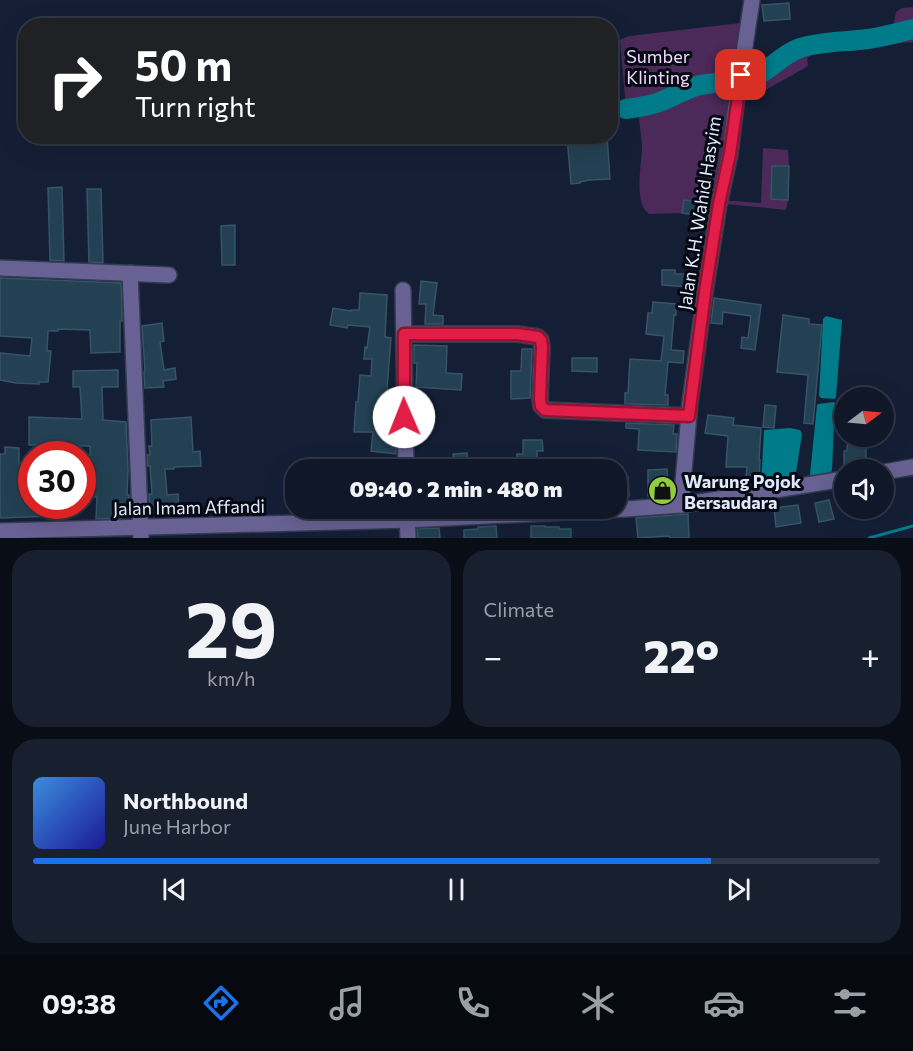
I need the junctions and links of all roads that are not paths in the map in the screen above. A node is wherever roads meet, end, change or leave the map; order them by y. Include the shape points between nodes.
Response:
1 (752, 0) edge
2 (0, 268) edge
3 (130, 273) junction
4 (169, 275) dead end
5 (403, 290) dead end
6 (404, 334) junction
7 (689, 416) junction
8 (406, 459) edge
9 (913, 467) edge
10 (894, 470) edge
11 (834, 481) edge
12 (681, 505) junction
13 (627, 509) edge
14 (337, 519) edge
15 (407, 519) edge
16 (0, 531) edge
17 (141, 533) edge
18 (408, 538) edge

1 - 7 street, Jalan K.H. Wahid Hasyim
2 - 3 street
3 - 4 street
3 - 17 street
5 - 6 street
6 - 7 street via 538,337 542,347 540,399 545,410
6 - 8 street
7 - 12 street, Jalan K.H. Wahid Hasyim
9 - 10 street
11 - 12 street, Jalan Imam Affandi
12 - 13 street, Jalan Imam Affandi
14 - 17 street, Jalan Imam Affandi
15 - 18 street
16 - 17 street, Jalan Imam Affandi

